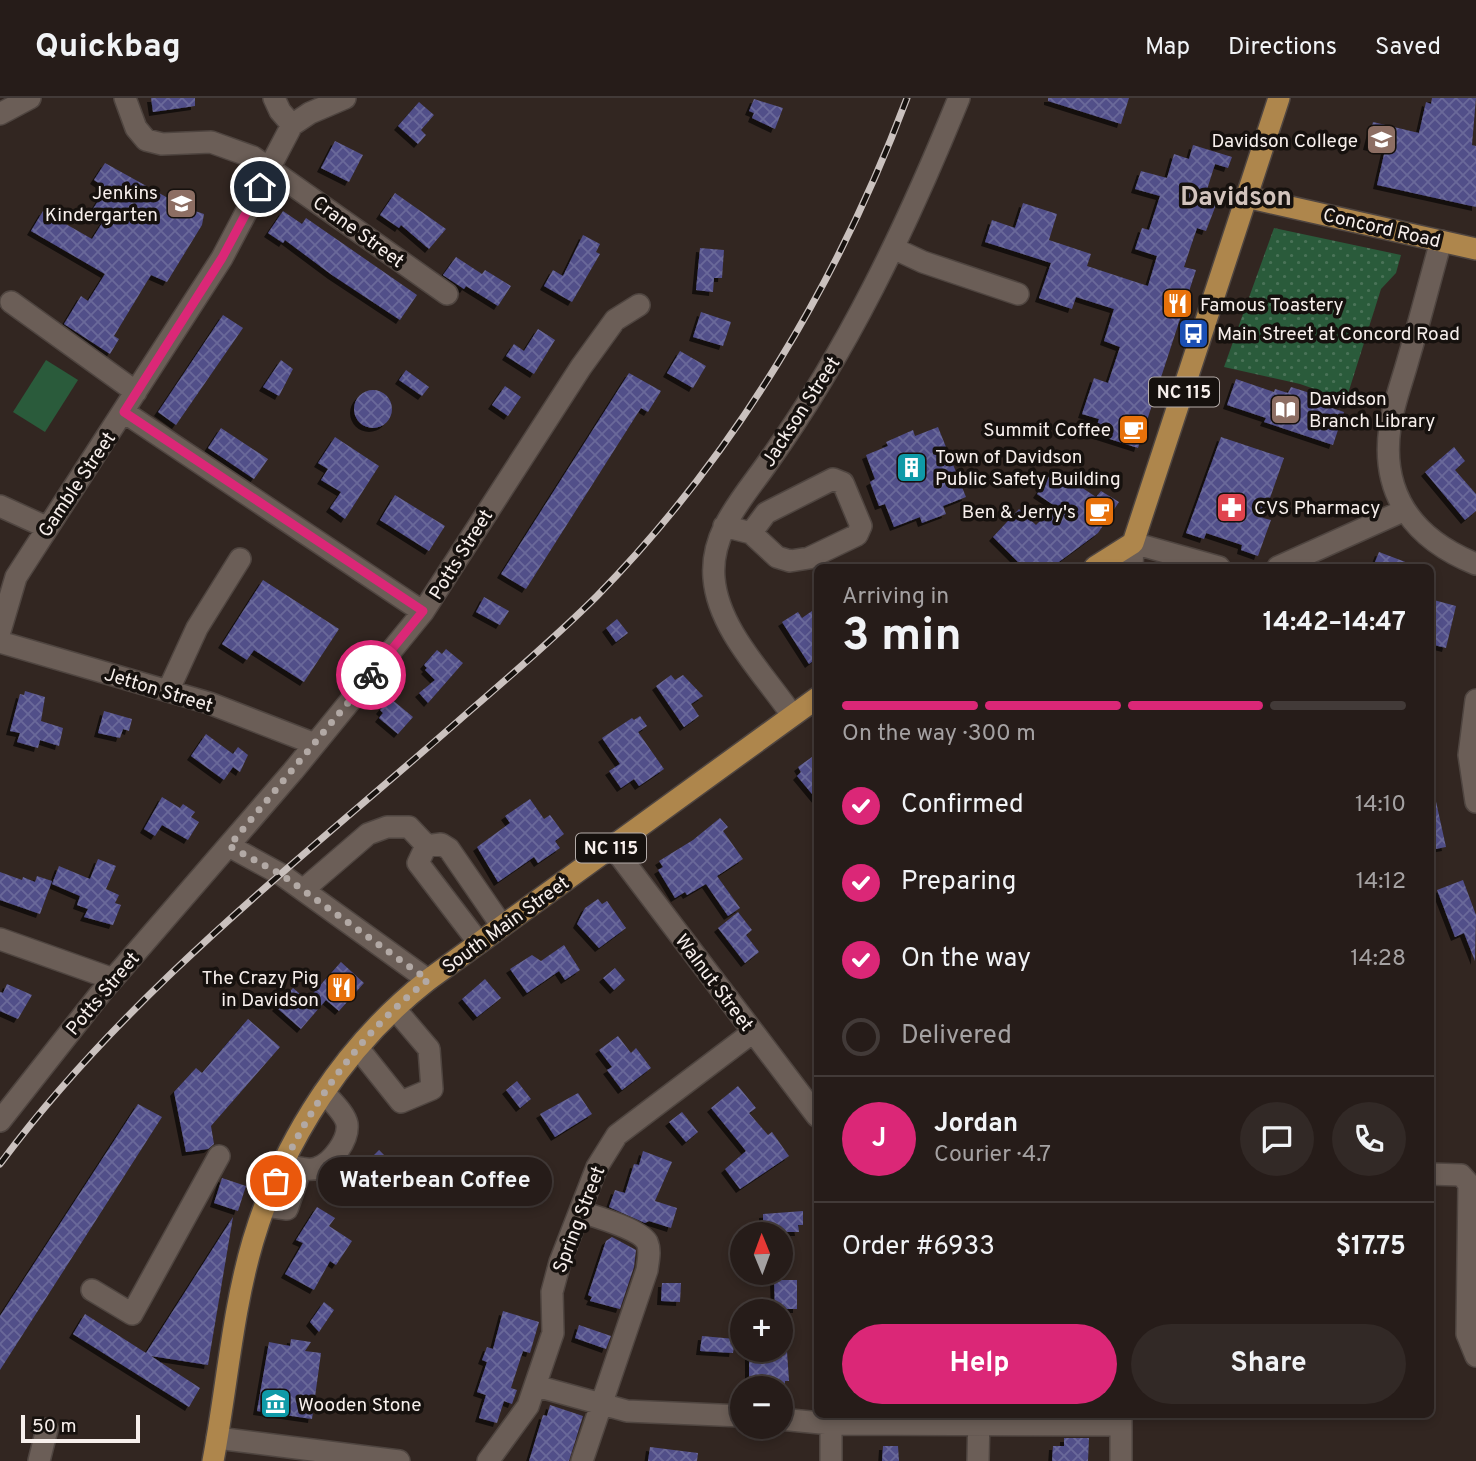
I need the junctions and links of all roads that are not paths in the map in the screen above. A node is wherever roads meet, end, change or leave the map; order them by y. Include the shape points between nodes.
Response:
1 (30, 98) edge
2 (125, 98) edge
3 (274, 98) edge
4 (345, 98) edge
5 (959, 98) edge
6 (1279, 98) edge
7 (0, 114) edge
8 (292, 125) junction
9 (270, 168) junction
10 (1246, 197) junction
11 (1441, 241) junction
12 (893, 248) junction
13 (1476, 249) edge
14 (447, 294) dead end
15 (1018, 294) dead end
16 (11, 302) dead end
17 (639, 305) dead end
18 (136, 392) junction
19 (124, 412) junction
20 (0, 506) edge
21 (1405, 510) junction
22 (724, 526) junction
23 (46, 527) junction
24 (751, 533) junction
25 (1133, 543) junction
26 (240, 559) dead end
27 (1100, 564) edge
28 (1132, 564) edge
29 (1209, 564) edge
30 (1285, 564) edge
31 (1476, 564) edge
32 (423, 611) junction
33 (0, 631) edge
34 (0, 642) edge
35 (168, 691) junction
36 (814, 700) edge
37 (1476, 700) edge
38 (792, 715) junction
39 (315, 744) junction
40 (1476, 802) edge
41 (229, 846) junction
42 (427, 846) junction
43 (613, 847) junction
44 (303, 890) junction
45 (502, 926) junction
46 (0, 939) edge
47 (479, 943) junction
48 (113, 979) junction
49 (428, 980) junction
50 (395, 1009) junction
51 (753, 1032) junction
52 (358, 1048) junction
53 (324, 1092) junction
54 (814, 1111) edge
55 (0, 1121) edge
56 (219, 1156) dead end
57 (292, 1166) junction
58 (1434, 1174) edge
59 (581, 1212) junction
60 (92, 1290) dead end
61 (1476, 1356) edge
62 (536, 1387) junction
63 (600, 1405) junction
64 (730, 1415) edge
65 (793, 1419) edge
66 (831, 1419) edge
67 (1121, 1419) edge
68 (978, 1420) edge
69 (47, 1429) dead end
70 (217, 1438) junction
71 (373, 1459) edge
72 (39, 1461) edge
73 (213, 1461) edge
74 (399, 1461) edge
75 (488, 1461) edge
76 (582, 1461) edge
77 (831, 1461) edge
78 (978, 1461) edge
79 (1121, 1461) edge

1 - 7 street
2 - 9 street, Crane Street via 136,128 146,140 223,145
3 - 8 street
4 - 8 street
5 - 12 street, Jackson Street
6 - 10 main road, NC 115
8 - 9 street, Gamble Street
9 - 14 street, Crane Street
9 - 18 street, Gamble Street via 222,258
10 - 11 main road, Concord Road
10 - 25 main road, NC 115
11 - 13 main road, Concord Road
11 - 21 street via 1390,428 1389,459
12 - 15 street
12 - 22 street, Jackson Street via 824,380
16 - 18 street
17 - 32 street, Potts Street via 615,320 594,348
18 - 19 street, Gamble Street
19 - 23 street, Gamble Street
19 - 32 street
20 - 23 street
21 - 30 street
21 - 31 street via 1436,544
22 - 24 street
22 - 38 street, Jackson Street via 714,563 722,612
23 - 33 street, Gamble Street via 16,577
24 - 24 street via 777,557 799,561 857,536 862,526 843,483 833,479 776,506
25 - 27 main road
25 - 28 street
25 - 29 street
26 - 35 street via 197,628
32 - 39 street, Potts Street
34 - 35 street, Jetton Street
35 - 39 street, Jetton Street via 256,719
36 - 38 main road, South Main Street / NC 115
37 - 40 street via 1469,755
38 - 43 main road, South Main Street / NC 115
39 - 41 street, Potts Street
41 - 44 street
41 - 48 street, Potts Street
42 - 44 street via 409,827 379,829
42 - 45 street via 441,844 449,849
42 - 47 street via 418,863
43 - 45 main road, South Main Street / NC 115
43 - 51 street, Walnut Street
44 - 49 street
45 - 47 main road, South Main Street / NC 115
46 - 48 street
47 - 49 main road, South Main Street / NC 115
48 - 55 street, Potts Street
49 - 50 main road, South Main Street / NC 115
50 - 52 main road, South Main Street / NC 115
50 - 52 street via 429,1049 432,1089 401,1102
51 - 54 street, Walnut Street
51 - 59 street, Spring Street via 617,1135 597,1167
52 - 53 main road, South Main Street / NC 115
53 - 57 main road, South Main Street / NC 115 via 300,1130
53 - 57 street via 345,1118 347,1132 335,1154 319,1167
56 - 60 street via 132,1314
57 - 70 main road, South Main Street / NC 115 via 266,1206 242,1290
58 - 61 street via 1461,1175 1469,1184 1467,1334
59 - 62 street, Spring Street via 555,1280 553,1333
59 - 63 street via 638,1234 649,1250 647,1270
62 - 63 street
62 - 75 street, Spring Street via 528,1406
63 - 64 street via 627,1411
63 - 76 street
65 - 66 street
66 - 68 street
66 - 77 street
67 - 68 street
67 - 79 street
68 - 78 street
69 - 72 street
70 - 71 street
70 - 73 main road, South Main Street / NC 115
71 - 74 street

